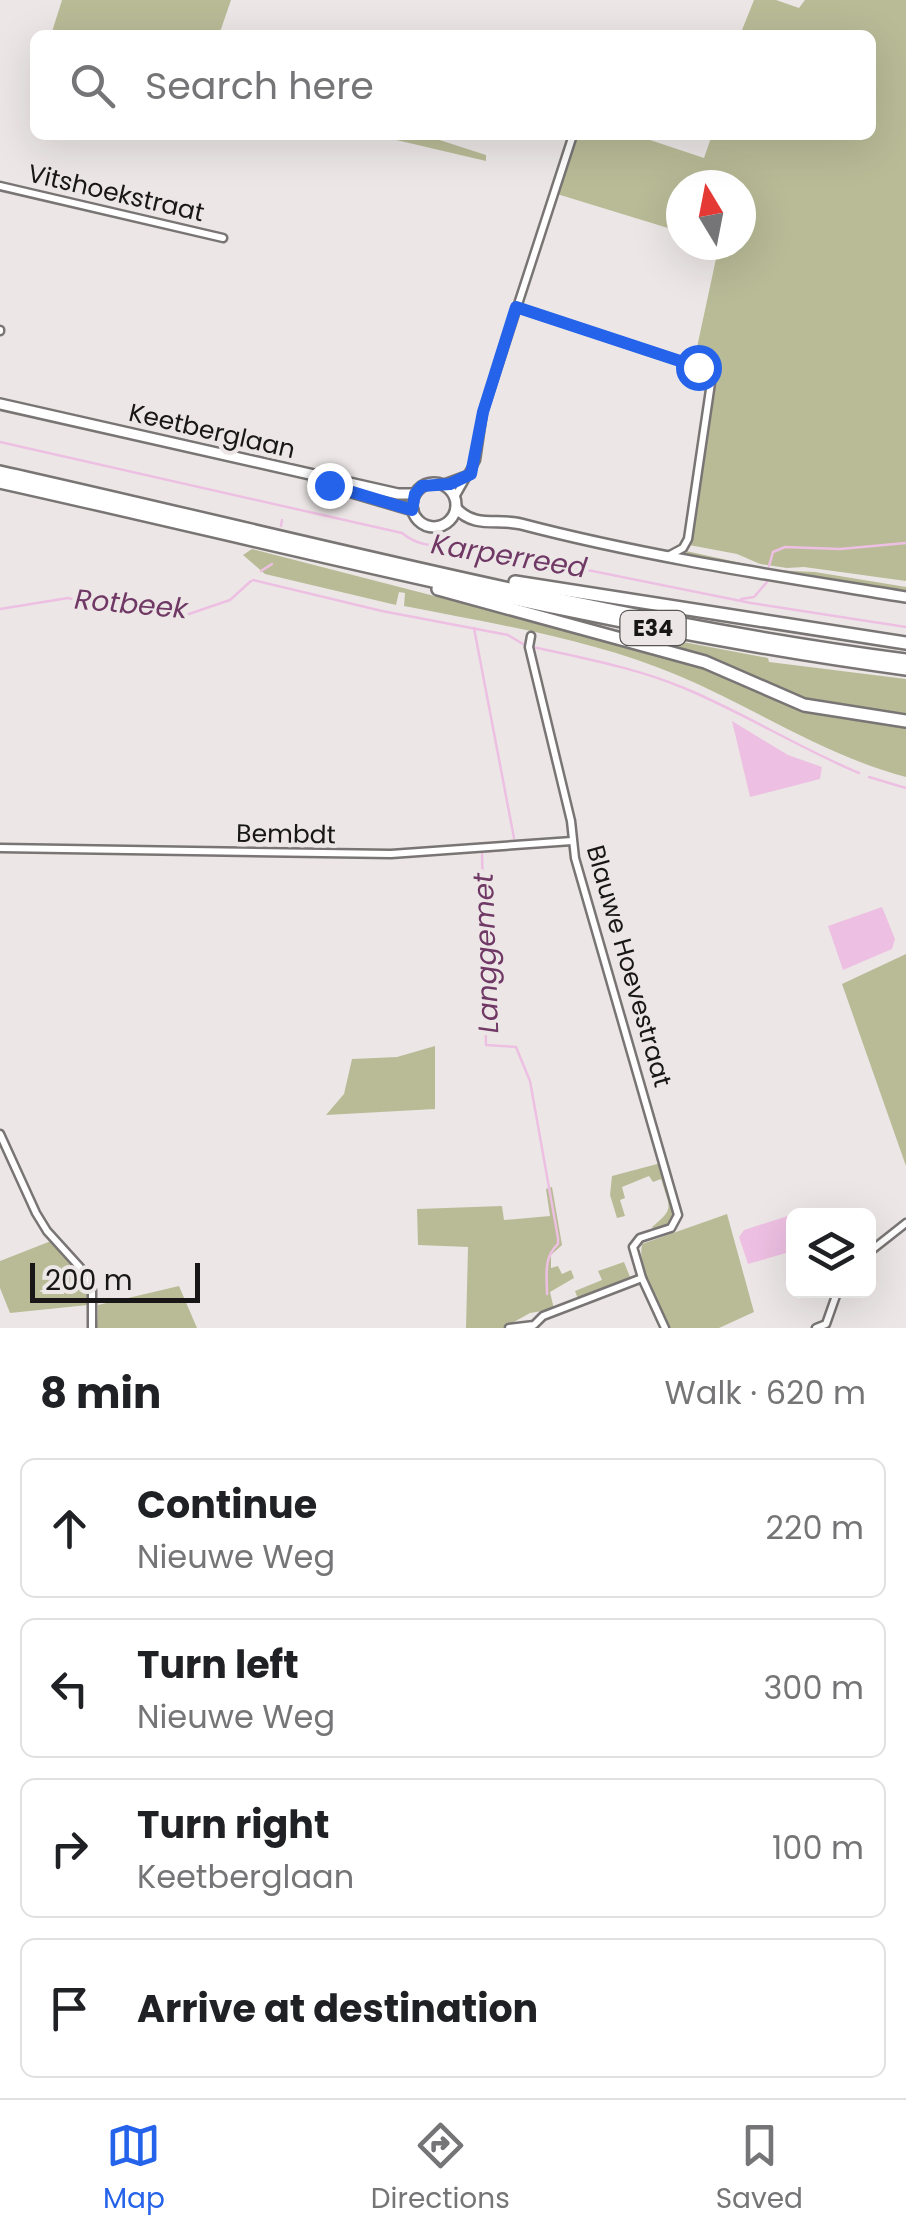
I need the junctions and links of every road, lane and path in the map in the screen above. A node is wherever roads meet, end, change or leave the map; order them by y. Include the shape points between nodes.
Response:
1 (571, 140) edge
2 (0, 186) edge
3 (223, 238) dead end
4 (516, 307) junction
5 (0, 406) edge
6 (0, 472) edge
7 (471, 474) junction
8 (0, 482) edge
9 (443, 484) junction
10 (415, 494) junction
11 (456, 503) junction
12 (412, 510) junction
13 (447, 523) junction
14 (532, 529) junction
15 (667, 556) junction
16 (402, 574) junction
17 (462, 577) junction
18 (906, 597) edge
19 (531, 636) dead end
20 (906, 643) edge
21 (906, 660) edge
22 (906, 669) edge
23 (906, 721) edge
24 (572, 841) junction
25 (0, 848) edge
26 (0, 1134) edge
27 (906, 1223) edge
28 (876, 1247) edge
29 (642, 1278) junction
30 (836, 1298) edge
31 (534, 1326) edge
32 (828, 1326) edge
33 (92, 1328) edge
34 (508, 1328) edge
35 (665, 1328) edge
36 (816, 1328) edge

1 - 4 street
2 - 3 street, Vitshoekstraat
4 - 7 street
4 - 15 street via 712,376 688,539
5 - 10 main road, Keetberglaan
5 - 12 main road, Keetberglaan
6 - 17 highway, E34
7 - 9 street
7 - 11 street
8 - 16 highway, E34
9 - 10 main road via 426,484
9 - 11 main road
10 - 12 main road
11 - 13 main road
11 - 14 main road via 470,519
12 - 13 main road via 426,526
13 - 14 main road
14 - 15 main road
15 - 18 main road
16 - 22 highway, E34 via 654,628
16 - 23 highway via 706,662 792,702
17 - 20 highway
17 - 21 highway, E34 via 656,619
19 - 24 street, Blauwe Hoevestraat
24 - 25 street, Bembdt via 391,854
24 - 29 street, Blauwe Hoevestraat via 678,1215 671,1228 634,1243
26 - 33 street via 42,1222 90,1282
27 - 28 street
29 - 31 street via 543,1316
29 - 35 street
30 - 32 street
31 - 34 street
32 - 36 street

